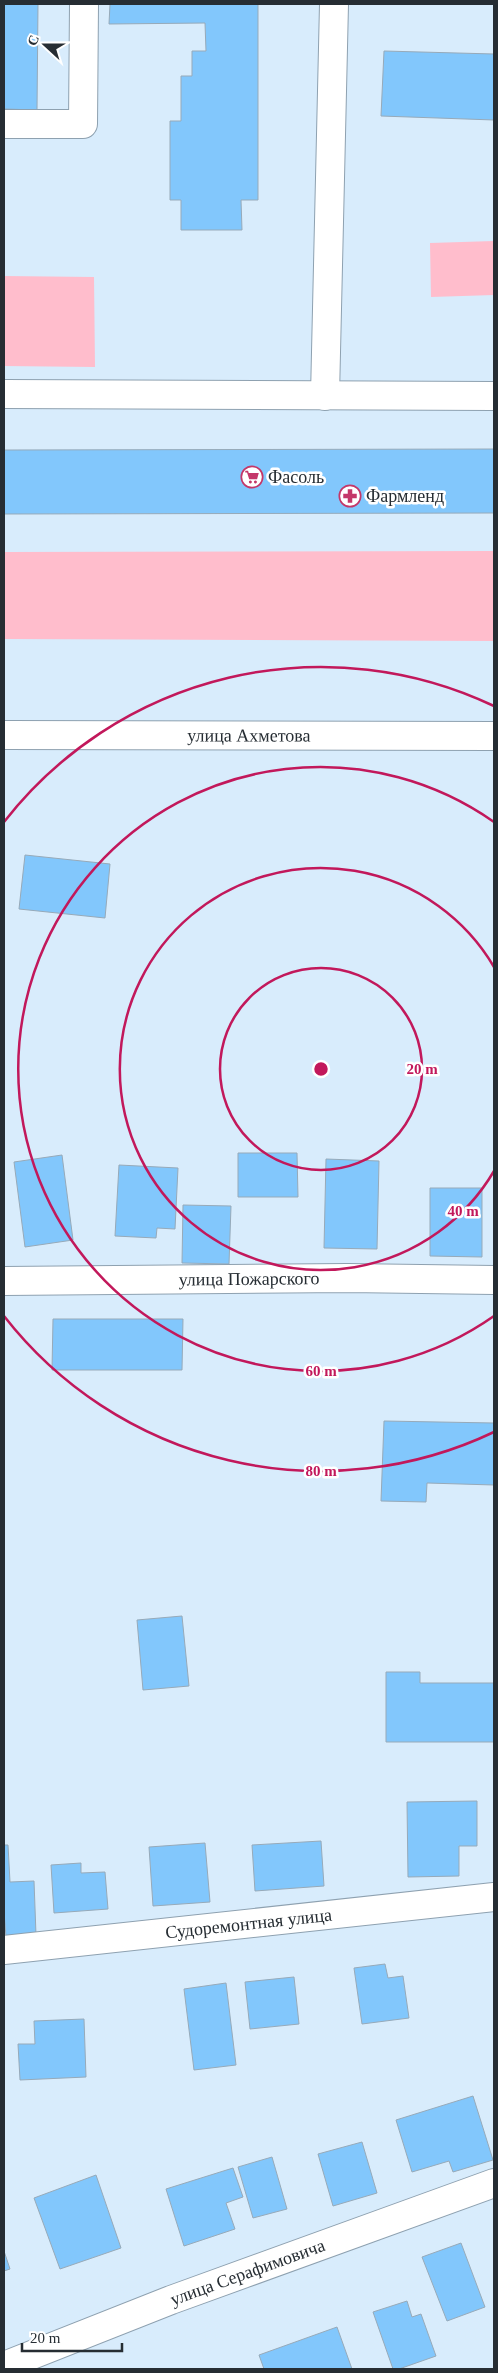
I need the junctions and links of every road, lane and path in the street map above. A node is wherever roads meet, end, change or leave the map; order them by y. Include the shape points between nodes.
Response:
1 (84, 4) edge
2 (334, 4) edge
3 (4, 124) edge
4 (4, 394) edge
5 (325, 396) junction
6 (494, 396) edge
7 (4, 735) edge
8 (494, 736) edge
9 (4, 1280) edge
10 (494, 1280) edge
11 (494, 1897) edge
12 (4, 1950) edge
13 (494, 2183) edge
14 (4, 2366) edge

1 - 3 street via 83,124
2 - 5 street
4 - 5 street
5 - 6 street
7 - 8 street, улица Ахметова
9 - 10 street, улица Пожарского
11 - 12 street, Судоремонтная улица
13 - 14 street, улица Серафимовича via 171,2300

